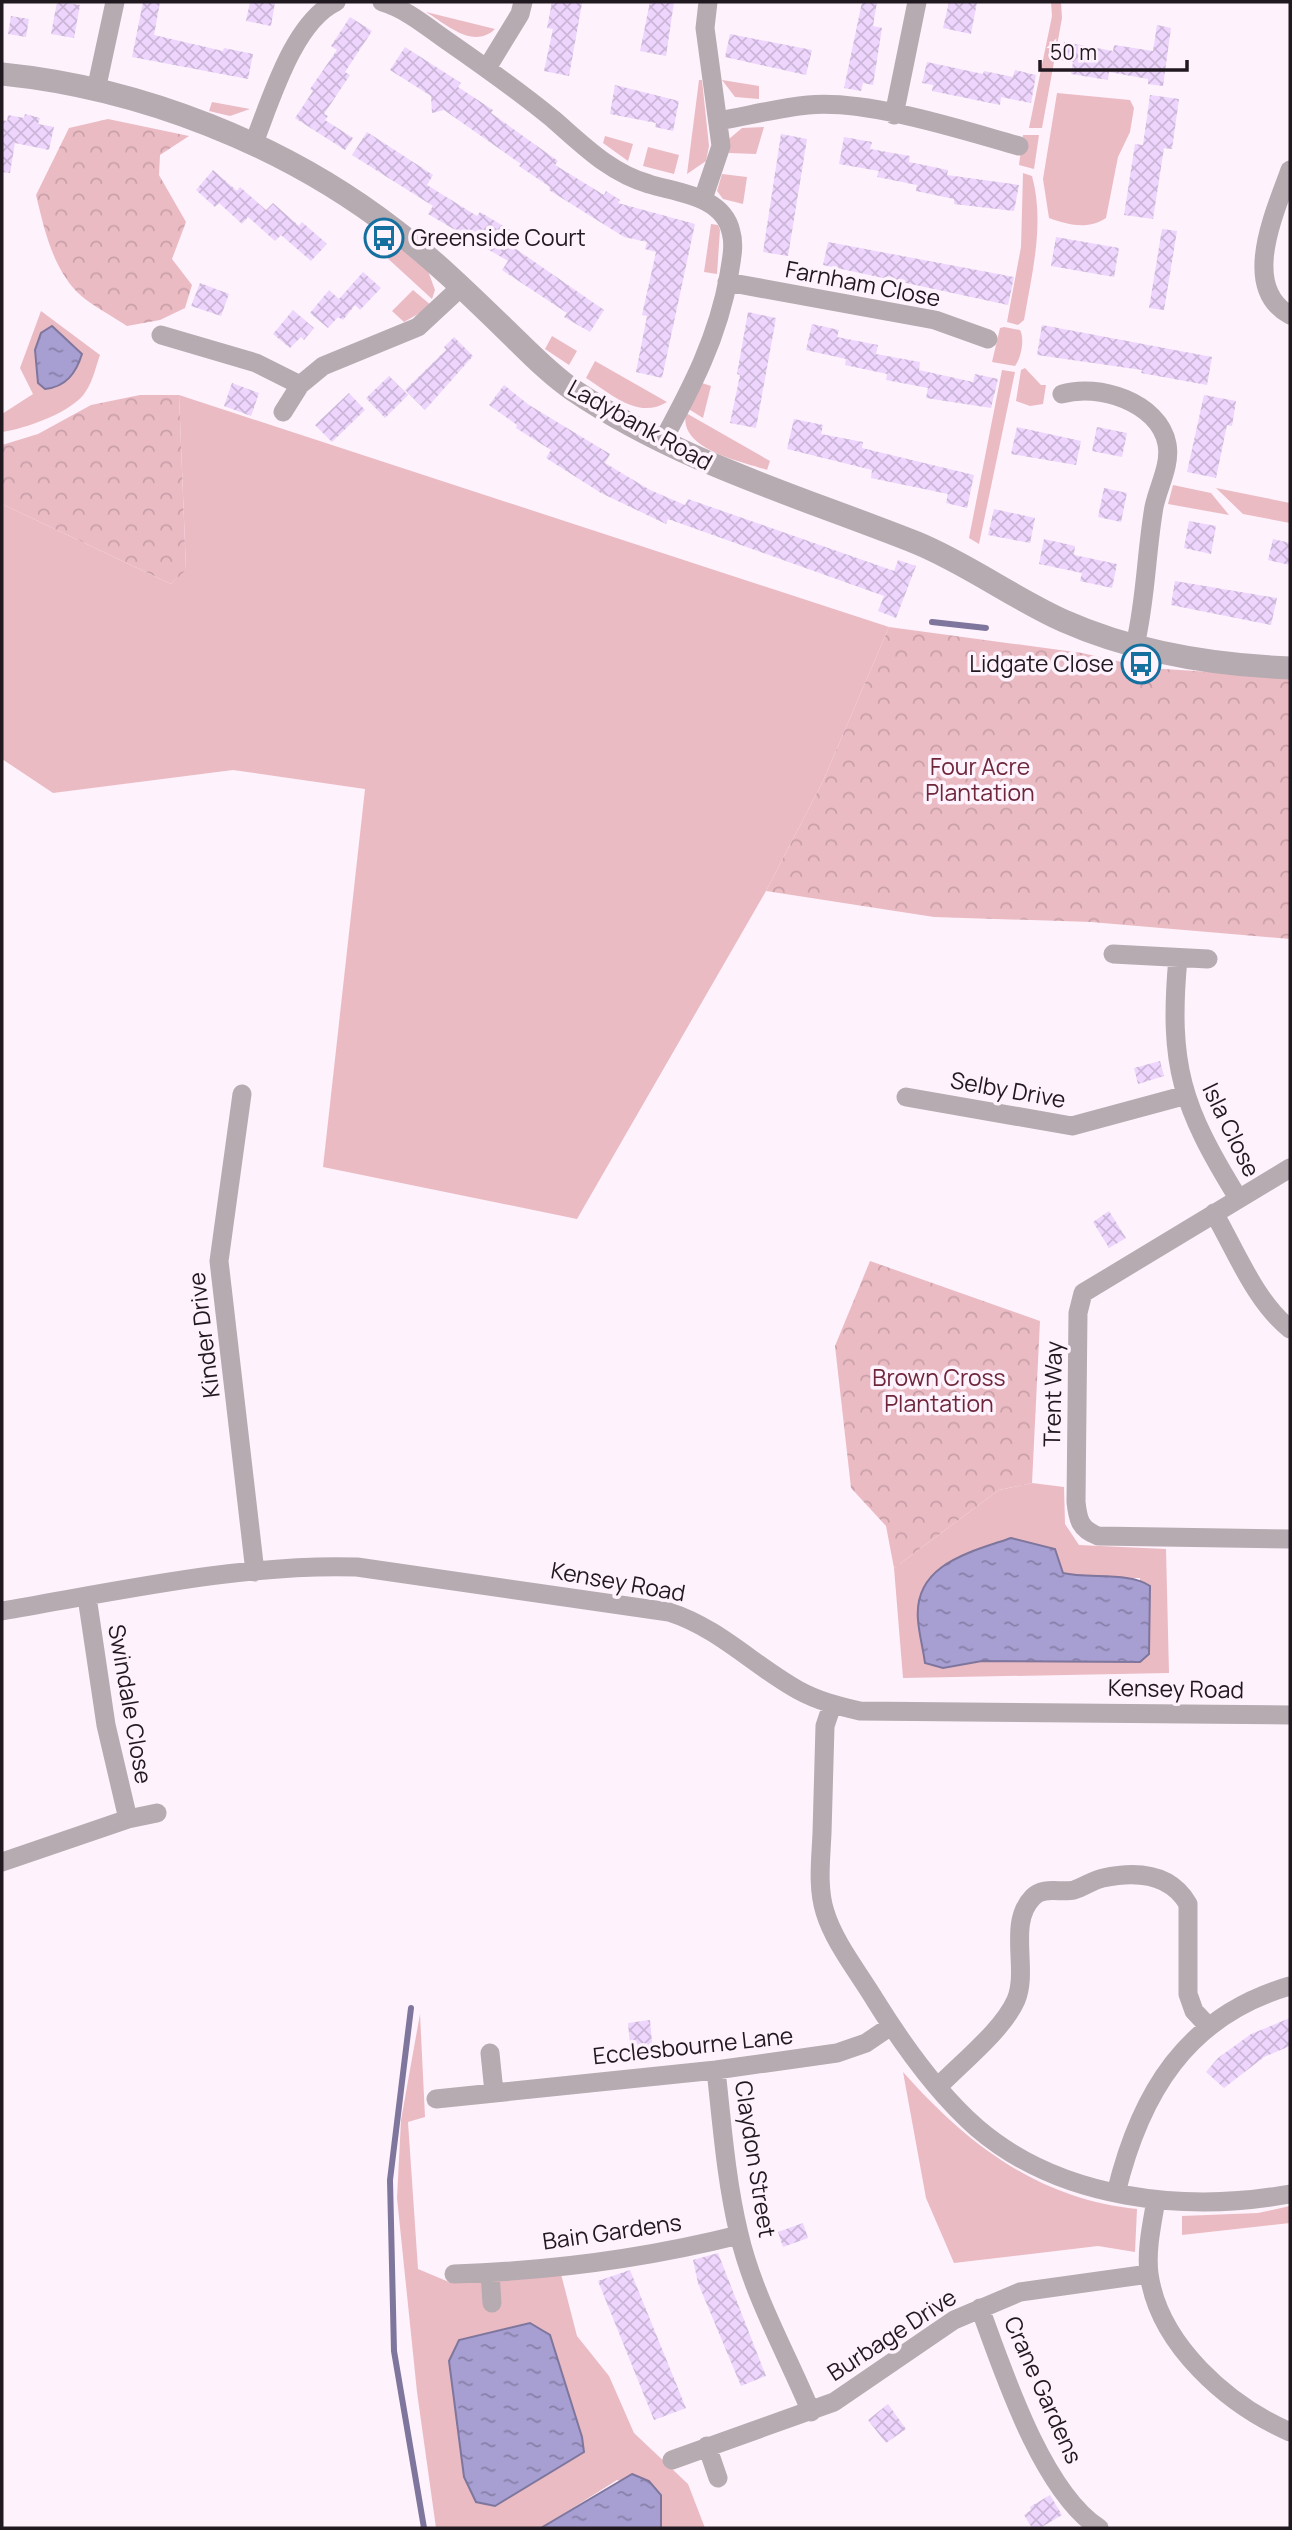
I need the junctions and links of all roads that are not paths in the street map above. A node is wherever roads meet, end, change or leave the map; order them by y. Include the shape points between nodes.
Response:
1 (115, 2) edge
2 (336, 2) edge
3 (382, 2) edge
4 (523, 2) edge
5 (708, 2) edge
6 (917, 2) edge
7 (487, 68) junction
8 (2, 74) edge
9 (96, 90) junction
10 (894, 115) junction
11 (718, 121) junction
12 (253, 145) junction
13 (1019, 146) dead end
14 (1290, 170) edge
15 (703, 200) junction
16 (727, 282) junction
17 (461, 287) junction
18 (1290, 315) edge
19 (161, 335) dead end
20 (988, 339) dead end
21 (300, 384) junction
22 (1062, 394) dead end
23 (283, 412) dead end
24 (662, 442) junction
25 (1135, 645) junction
26 (1290, 668) edge
27 (1113, 954) dead end
28 (1178, 958) junction
29 (1208, 959) dead end
30 (242, 1094) dead end
31 (1184, 1096) junction
32 (906, 1097) dead end
33 (1290, 1168) edge
34 (1238, 1198) junction
35 (1214, 1213) junction
36 (1290, 1329) edge
37 (1290, 1539) edge
38 (255, 1572) junction
39 (87, 1597) junction
40 (2, 1611) edge
41 (832, 1705) junction
42 (1290, 1715) edge
43 (158, 1812) dead end
44 (128, 1819) junction
45 (2, 1862) edge
46 (1290, 1986) edge
47 (891, 2026) junction
48 (1209, 2027) junction
49 (490, 2053) dead end
50 (716, 2070) junction
51 (938, 2087) junction
52 (494, 2092) junction
53 (436, 2099) dead end
54 (1116, 2193) junction
55 (1290, 2194) edge
56 (1156, 2200) junction
57 (739, 2235) junction
58 (490, 2273) junction
59 (1149, 2273) junction
60 (454, 2274) dead end
61 (492, 2303) dead end
62 (980, 2308) junction
63 (811, 2412) junction
64 (1290, 2432) edge
65 (707, 2446) junction
66 (672, 2460) dead end
67 (718, 2478) dead end
68 (1092, 2526) edge

1 - 9 street
2 - 12 street via 324,8 304,33
3 - 7 street via 407,13
4 - 7 street
5 - 11 street via 705,29
6 - 10 street
7 - 15 street via 605,164 647,184
8 - 9 street, Ladybank Road
9 - 12 street, Ladybank Road via 180,115
10 - 11 street via 841,105 809,105
10 - 13 street via 962,128
11 - 15 street via 720,146
12 - 17 street, Ladybank Road via 394,229
14 - 18 street via 1264,260 1265,283 1272,299
15 - 16 street via 721,213 731,230
16 - 20 street, Farnham Close via 935,320
16 - 24 street via 709,352
17 - 21 street via 418,327 323,366
17 - 24 street, Ladybank Road via 551,374
19 - 21 street via 256,363
21 - 23 street
22 - 25 street via 1079,389 1124,398 1152,418 1167,444
24 - 25 street, Ladybank Road via 740,478 918,544 1065,621
25 - 26 street, Ladybank Road via 1251,666
27 - 28 street
28 - 29 street
28 - 31 street, Isla Close via 1174,1028
30 - 38 street, Kinder Drive via 219,1261
31 - 32 street, Selby Drive via 1072,1126
31 - 34 street, Isla Close via 1209,1152
33 - 34 street, Trent Way
34 - 35 street, Trent Way
35 - 36 street via 1261,1297
35 - 37 street, Trent Way via 1090,1287 1080,1301 1079,1522 1085,1531 1098,1536
38 - 39 street, Kensey Road
38 - 41 street, Kensey Road via 320,1565 357,1567 669,1612 713,1630 787,1684
39 - 40 street, Kensey Road
39 - 44 street, Swindale Close via 106,1725
41 - 42 street, Kensey Road via 900,1713
41 - 47 street via 825,1726 825,1913
43 - 44 street, Swindale Close
44 - 45 street, Swindale Close
46 - 48 street via 1235,2009
47 - 50 street, Ecclesbourne Lane via 866,2043 837,2053
47 - 51 street
48 - 51 street via 1188,1994 1188,1904 1181,1892 1153,1875 1103,1878 1073,1890 1043,1891 1033,1896 1021,1924 1021,1983 1016,2001
48 - 54 street via 1155,2086 1128,2146
49 - 52 street
50 - 52 street, Ecclesbourne Lane
50 - 57 street, Claydon Street
51 - 54 street via 978,2129 1022,2158 1067,2179
52 - 53 street, Ecclesbourne Lane
54 - 56 street
55 - 56 street via 1217,2202
56 - 59 street
57 - 58 street, Bain Gardens via 683,2249
57 - 63 street, Claydon Street
58 - 60 street, Bain Gardens
58 - 61 street
59 - 62 street, Burbage Drive via 1020,2292
59 - 64 street via 1157,2303 1176,2341 1250,2412
62 - 63 street, Burbage Drive via 935,2332 847,2395
62 - 68 street, Crane Gardens via 1035,2442 1060,2488
63 - 65 street, Burbage Drive
65 - 66 street, Burbage Drive
65 - 67 street

